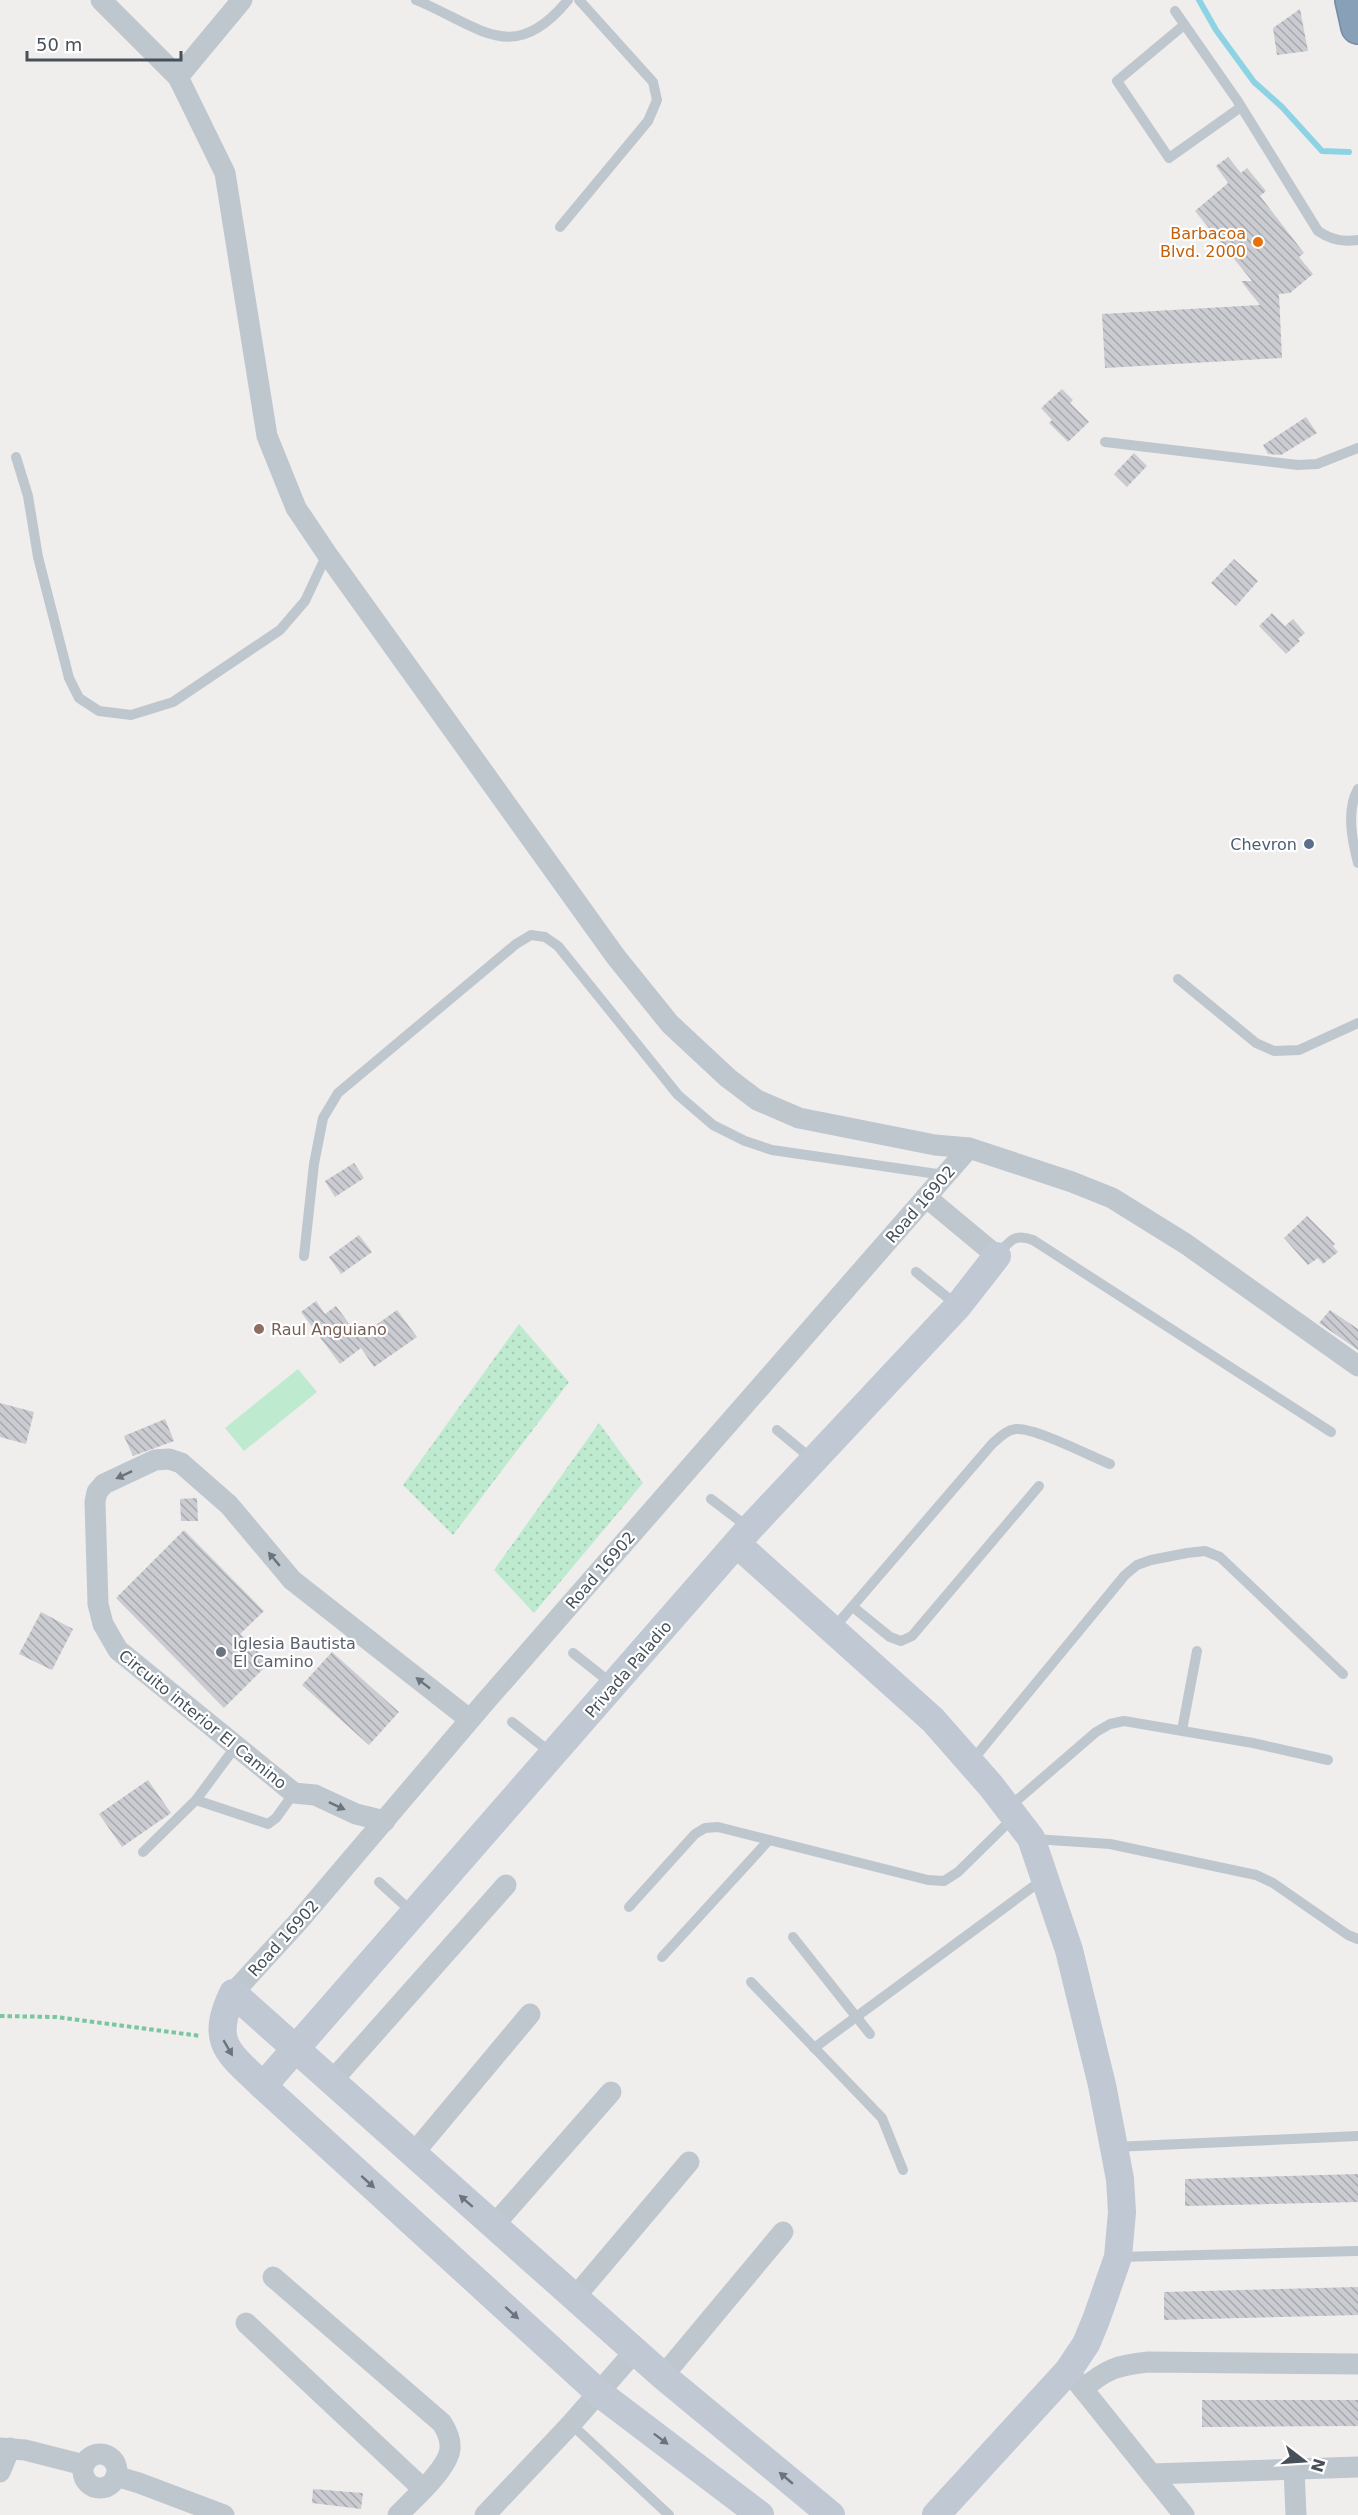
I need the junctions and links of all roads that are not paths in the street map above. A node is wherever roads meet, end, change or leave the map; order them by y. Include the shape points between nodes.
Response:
1 (101, 0) edge
2 (242, 0) edge
3 (416, 0) edge
4 (568, 0) edge
5 (579, 0) edge
6 (1352, 0) edge
7 (1175, 11) dead end
8 (1184, 25) junction
9 (1358, 27) edge
10 (178, 77) junction
11 (1241, 107) junction
12 (560, 227) dead end
13 (1358, 240) edge
14 (1105, 442) dead end
15 (1358, 448) edge
16 (16, 457) dead end
17 (327, 554) junction
18 (1358, 789) edge
19 (1358, 863) edge
20 (1178, 979) dead end
21 (1358, 1023) edge
22 (969, 1148) junction
23 (944, 1175) junction
24 (926, 1197) junction
25 (304, 1257) dead end
26 (997, 1257) junction
27 (916, 1272) dead end
28 (958, 1306) junction
29 (1358, 1366) edge
30 (777, 1430) dead end
31 (1331, 1432) dead end
32 (813, 1460) junction
33 (1110, 1464) dead end
34 (1039, 1486) dead end
35 (711, 1499) dead end
36 (743, 1536) junction
37 (853, 1607) junction
38 (833, 1629) junction
39 (1197, 1651) dead end
40 (573, 1653) dead end
41 (1343, 1674) dead end
42 (614, 1685) junction
43 (470, 1719) junction
44 (512, 1722) dead end
45 (1182, 1730) junction
46 (236, 1746) junction
47 (554, 1755) junction
48 (1328, 1760) dead end
49 (971, 1763) junction
50 (294, 1793) junction
51 (196, 1800) junction
52 (385, 1821) junction
53 (1018, 1821) junction
54 (769, 1840) junction
55 (143, 1852) dead end
56 (1045, 1878) junction
57 (379, 1882) dead end
58 (506, 1885) dead end
59 (629, 1907) dead end
60 (415, 1914) junction
61 (793, 1937) dead end
62 (1358, 1939) edge
63 (662, 1957) dead end
64 (752, 1982) dead end
65 (232, 1993) junction
66 (530, 2014) dead end
67 (855, 2017) junction
68 (870, 2034) dead end
69 (814, 2048) junction
70 (296, 2050) junction
71 (331, 2082) junction
72 (263, 2086) junction
73 (611, 2092) dead end
74 (1358, 2136) edge
75 (1114, 2147) junction
76 (413, 2154) junction
77 (689, 2162) dead end
78 (903, 2170) dead end
79 (494, 2225) junction
80 (783, 2232) dead end
81 (1358, 2251) edge
82 (1118, 2257) junction
83 (273, 2277) dead end
84 (575, 2297) junction
85 (246, 2323) dead end
86 (636, 2350) junction
87 (1358, 2364) edge
88 (663, 2376) junction
89 (1076, 2380) junction
90 (599, 2392) junction
91 (571, 2424) junction
92 (5, 2448) edge
93 (1358, 2467) edge
94 (1294, 2469) junction
95 (0, 2472) edge
96 (1151, 2474) junction
97 (422, 2488) junction
98 (224, 2515) edge
99 (398, 2515) edge
100 (485, 2515) edge
101 (669, 2515) edge
102 (760, 2515) edge
103 (831, 2515) edge
104 (936, 2515) edge
105 (1184, 2515) edge
106 (1296, 2515) edge

1 - 10 street
2 - 10 street
3 - 4 lane via 494,36 510,38 541,28
5 - 12 lane via 652,82 657,100 648,121
6 - 9 highway
7 - 8 lane
8 - 11 lane
8 - 11 lane via 1117,81 1170,158
10 - 17 street via 225,173 267,436 296,508
11 - 13 lane via 1318,231 1344,242
14 - 15 lane via 1298,465 1317,464
16 - 17 lane via 69,678 79,698 99,711 131,715 173,702 280,630 305,601
17 - 22 street via 616,957 699,1053 757,1100 799,1118 934,1145
18 - 19 lane via 1351,814
20 - 21 lane via 1256,1043 1274,1051 1299,1050
22 - 23 street, Road 16902
22 - 29 street via 1112,1198 1186,1244
23 - 24 street, Road 16902
23 - 25 lane via 772,1150 713,1125 678,1095 558,946 531,935 338,1093 323,1118
24 - 26 street
24 - 43 street, Road 16902
26 - 28 street, Privada Paladio
26 - 31 lane via 1011,1240 1022,1236 1033,1240
27 - 28 lane
28 - 32 street, Privada Paladio
30 - 32 lane
32 - 36 street, Privada Paladio
33 - 37 lane via 1031,1431 1005,1432
34 - 37 lane via 912,1636 901,1641 890,1637
35 - 36 lane
36 - 38 street
36 - 42 street, Privada Paladio
37 - 38 lane
38 - 49 street via 933,1720
39 - 45 lane
40 - 42 lane
41 - 49 lane via 1220,1557 1205,1551 1151,1560 1125,1575
42 - 47 street, Privada Paladio
43 -> 46 street, Circuito interior El Camino via 292,1580 230,1505 181,1463 155,1460 104,1484 97,1492 98,1592 103,1624 118,1650
43 - 52 street, Road 16902
44 - 47 lane
45 - 48 lane
45 - 53 lane via 1124,1721 1110,1724 1096,1732
46 - 50 street, Circuito interior El Camino
46 - 51 lane
47 - 60 street, Privada Paladio
49 - 53 street
50 - 51 lane via 268,1824
50 -> 52 street, Circuito interior El Camino via 315,1795 356,1814
51 - 55 lane
52 - 65 street, Road 16902
53 - 54 lane via 944,1881
53 - 56 street
53 - 62 lane via 1256,1875
54 - 59 lane via 718,1827 705,1828 695,1834
54 - 63 lane
56 - 67 lane
56 - 75 street via 1087,2018
57 - 60 lane
58 - 71 street
60 - 70 street, Privada Paladio
61 - 67 lane
64 - 69 lane
65 - 70 street
65 -> 72 street via 222,2019 223,2038 229,2052
66 - 76 street
67 - 68 lane
67 - 69 lane
69 - 78 lane via 882,2118
70 - 71 street
70 - 72 street, Privada Paladio
71 - 76 street
72 -> 90 street
73 - 79 street
74 - 75 lane
75 - 82 street via 1122,2212
79 -> 76 street
77 - 84 street
79 - 84 street
80 - 88 street
81 - 82 lane
82 - 89 street
83 - 97 street via 442,2423 450,2440 448,2457
84 - 86 street
85 - 97 street
86 - 88 street
86 - 90 street
87 - 89 street via 1137,2363
103 -> 88 street
89 - 96 street
89 - 104 street
90 - 91 street
90 -> 102 street
91 - 100 street
91 - 101 lane
92 - 95 street
92 - 98 street via 84,2465 84,2478 94,2487 107,2487 116,2476
93 - 94 street
94 - 96 street
94 - 106 street
96 - 105 street
97 - 99 street

